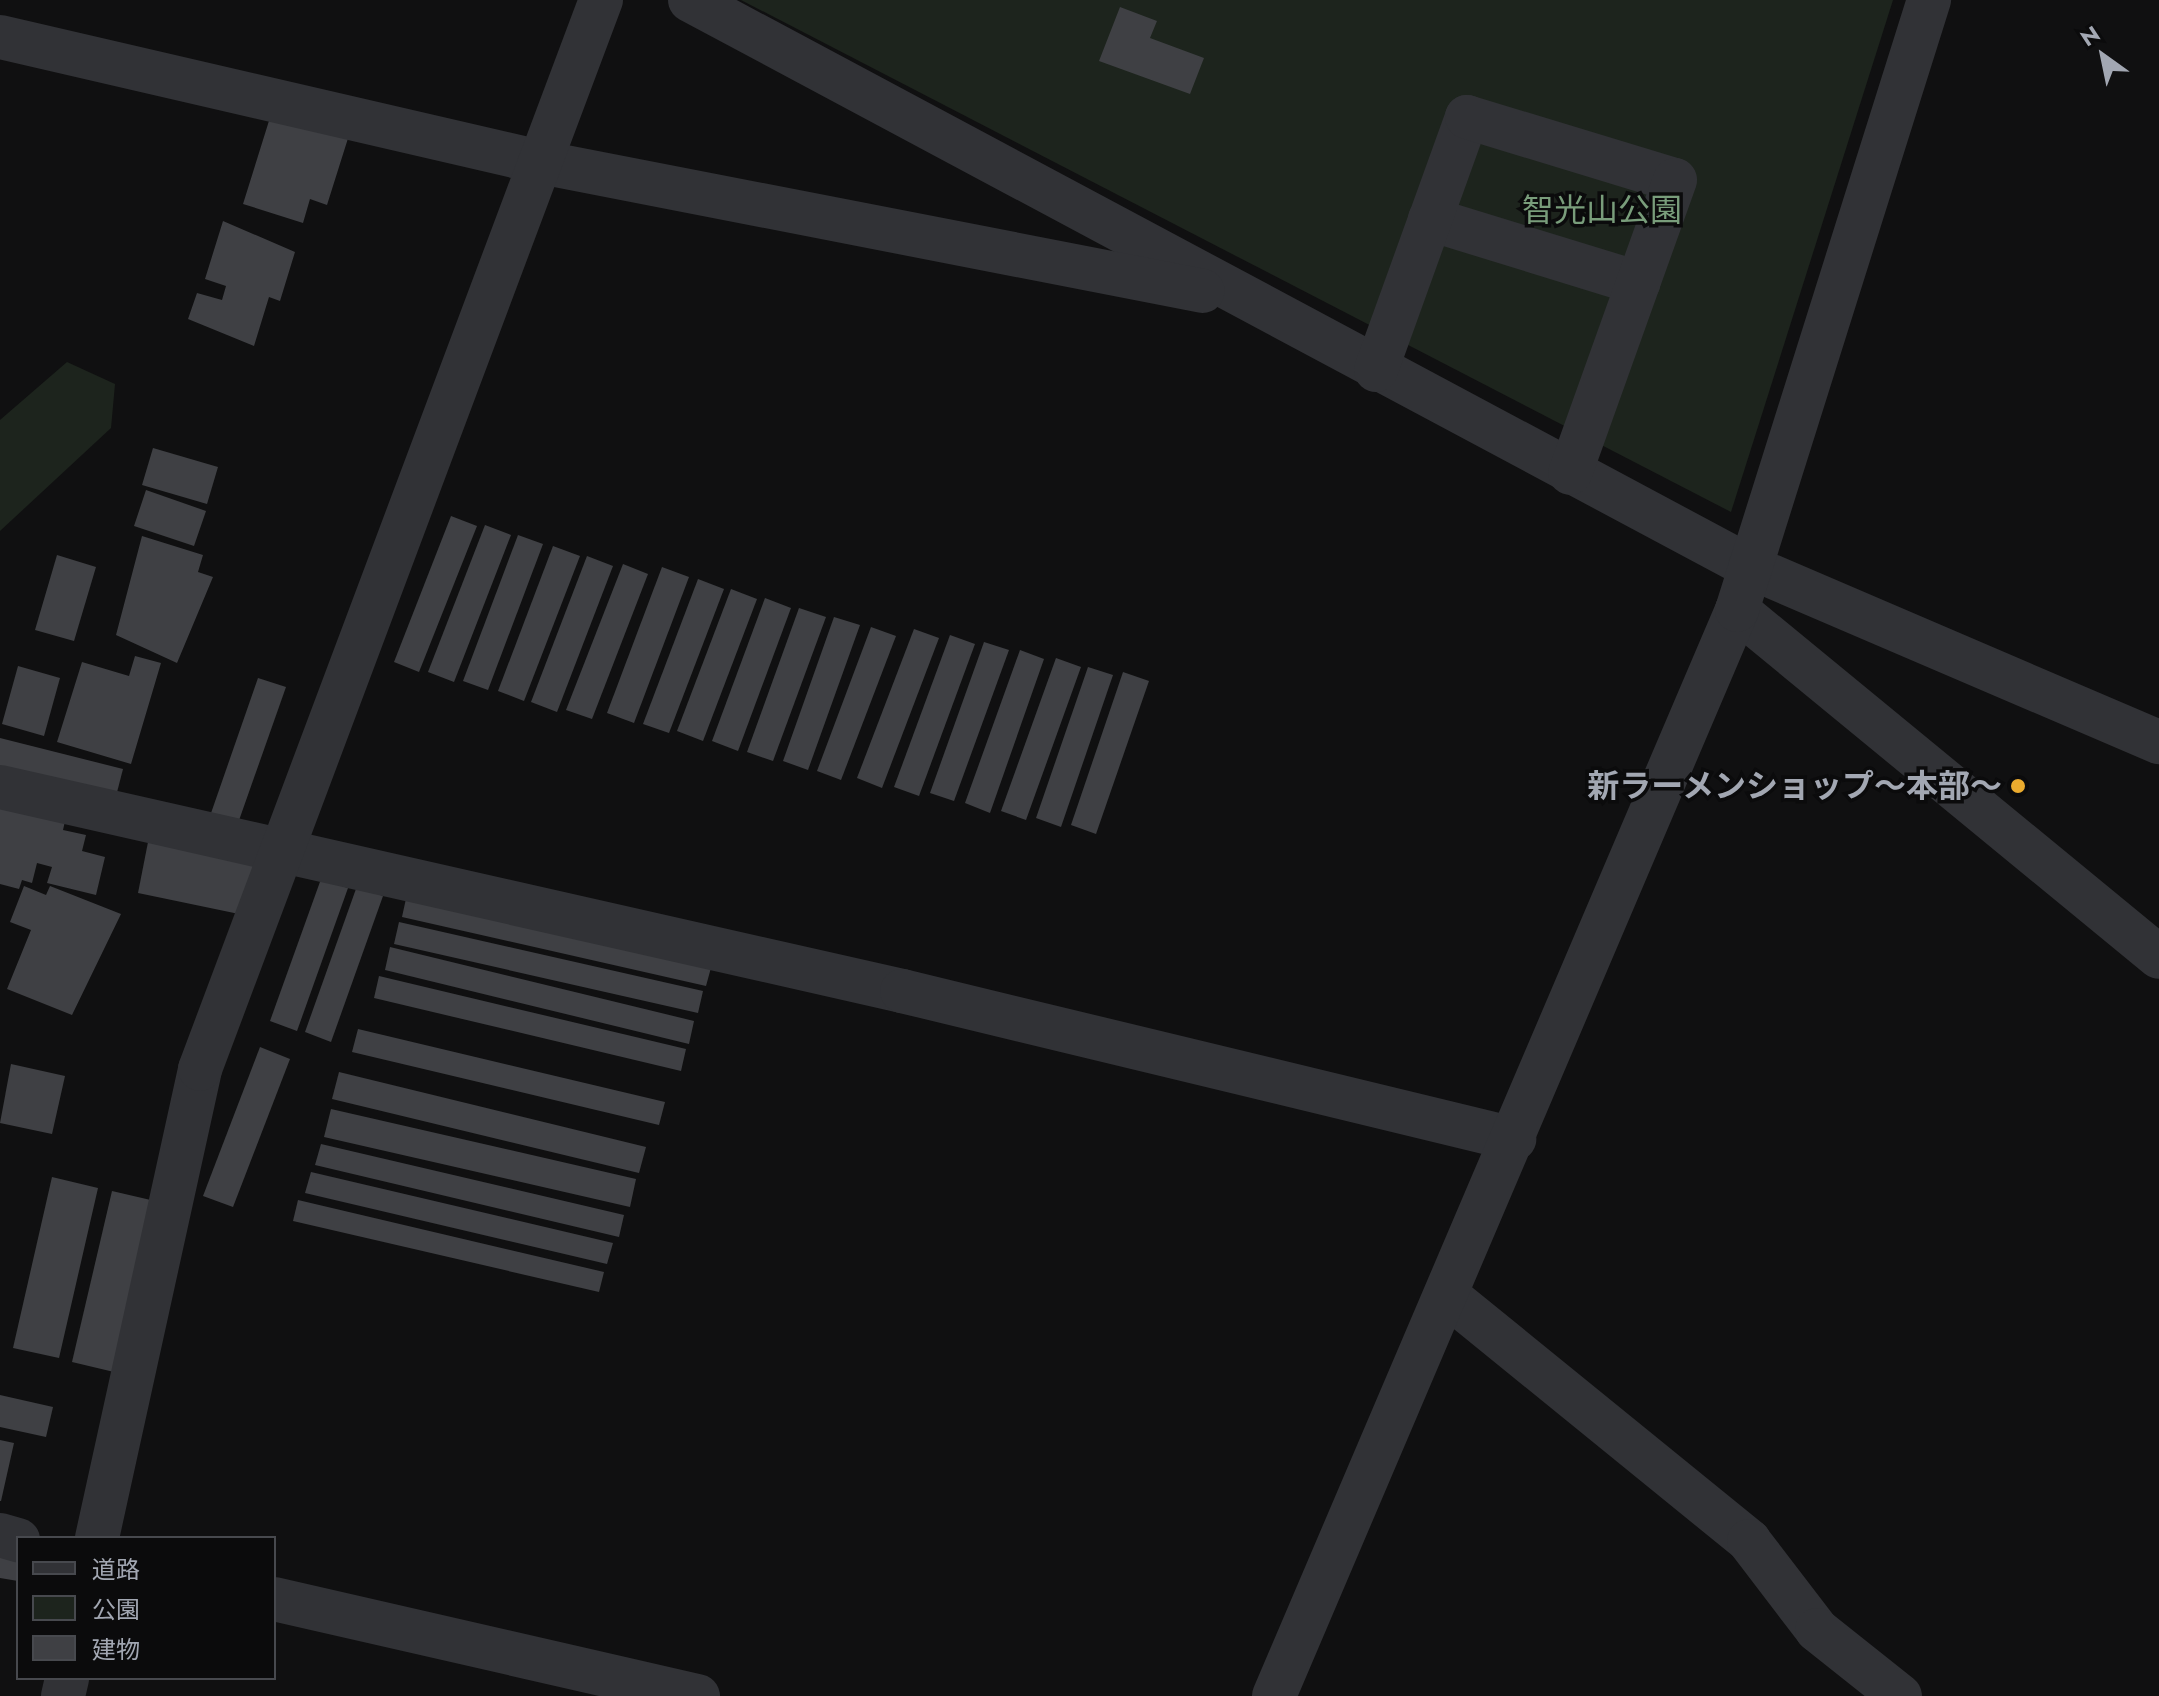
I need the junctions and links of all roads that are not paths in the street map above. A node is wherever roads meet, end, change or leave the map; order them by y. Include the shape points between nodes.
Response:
1 (601, 0) edge
2 (690, 0) edge
3 (1929, 0) edge
4 (0, 37) edge
5 (540, 162) junction
6 (1430, 219) junction
7 (1638, 283) junction
8 (1248, 300) junction
9 (1376, 370) junction
10 (1570, 473) junction
11 (1750, 567) junction
12 (1737, 610) junction
13 (2159, 742) edge
14 (0, 787) edge
15 (287, 850) junction
16 (2159, 957) edge
17 (1514, 1139) junction
18 (1448, 1296) junction
19 (97, 1536) edge
20 (276, 1599) edge
21 (698, 1696) edge
22 (1274, 1696) edge
23 (1900, 1696) edge

1 - 5 street
2 - 8 street
3 - 11 street
4 - 5 street
5 - 8 street
5 - 15 street
6 - 7 street
6 - 7 street via 1467,117 1675,180
6 - 9 street
7 - 10 street
8 - 9 street
9 - 10 street
10 - 11 street
11 - 12 street
11 - 13 street
12 - 16 street
12 - 17 street
14 - 15 street
15 - 17 street
15 - 19 street via 200,1069
17 - 18 street
18 - 22 street
18 - 23 street via 1749,1541 1817,1630
20 - 21 street

